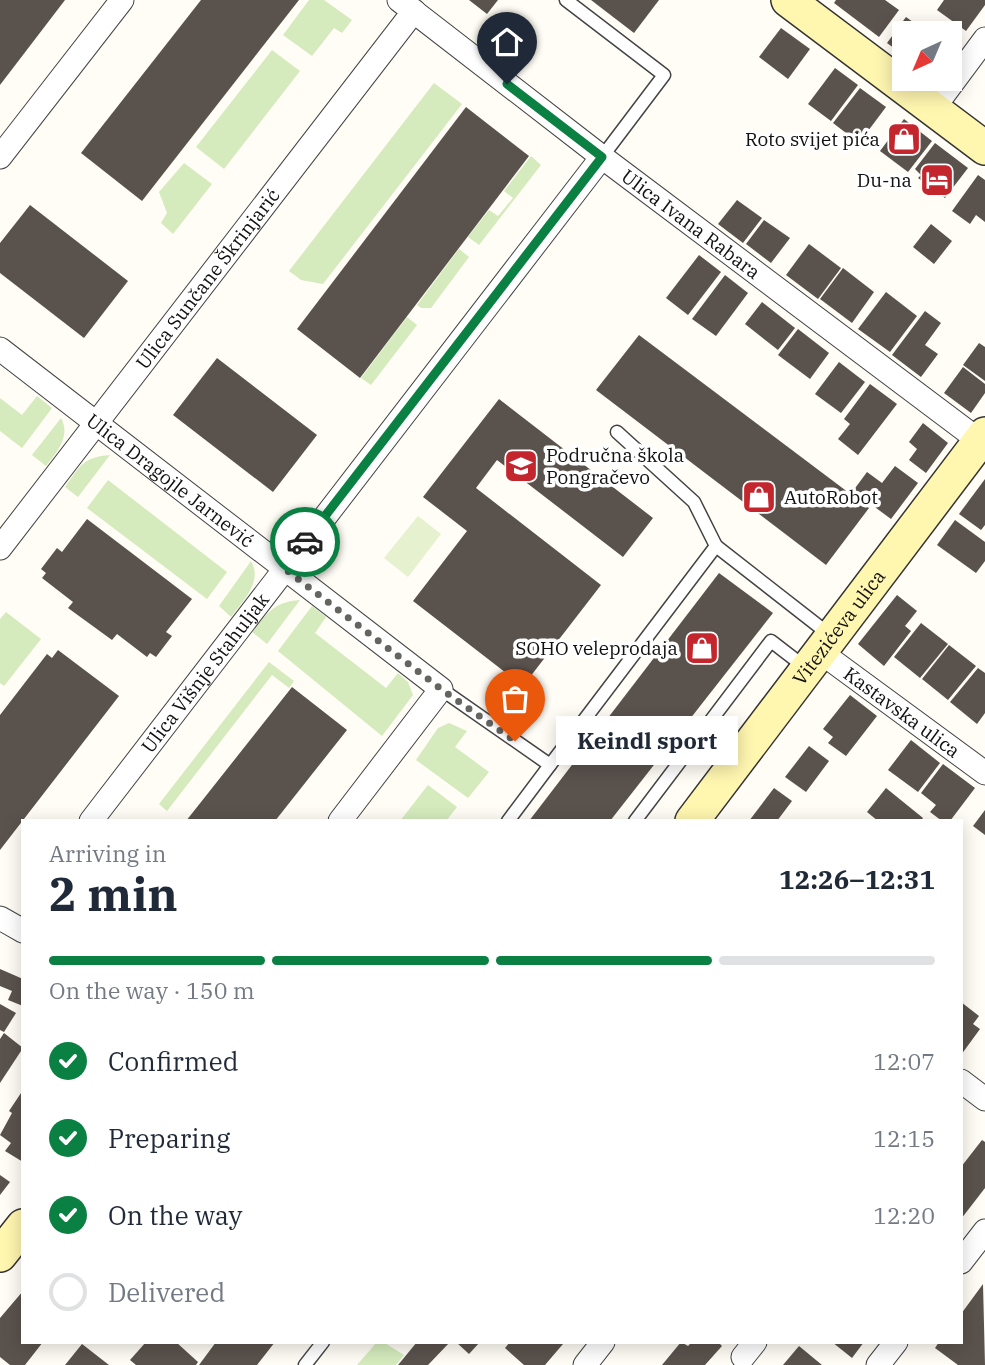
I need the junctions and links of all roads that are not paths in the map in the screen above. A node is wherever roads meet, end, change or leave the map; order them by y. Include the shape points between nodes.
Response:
1 (122, 0) edge
2 (566, 0) edge
3 (788, 0) edge
4 (406, 6) edge
5 (985, 39) edge
6 (933, 109) junction
7 (985, 148) edge
8 (0, 157) edge
9 (602, 157) junction
10 (0, 349) edge
11 (96, 423) junction
12 (617, 432) dead end
13 (983, 440) edge
14 (716, 546) junction
15 (0, 548) edge
16 (285, 569) junction
17 (819, 651) junction
18 (441, 689) junction
19 (550, 765) junction
20 (985, 773) edge
21 (93, 819) edge
22 (342, 819) edge
23 (510, 819) edge
24 (637, 819) edge
25 (693, 819) edge
26 (21, 1229) edge
27 (985, 1231) edge
28 (0, 1255) edge
29 (963, 1259) edge
30 (321, 1344) edge
31 (601, 1344) edge
32 (894, 1344) edge
33 (305, 1365) edge
34 (585, 1365) edge
35 (878, 1365) edge

1 - 8 street
2 - 9 lane via 664,75
3 - 6 street
4 - 9 street, Ulica Ivana Rabara
4 - 11 street, Ulica Sunčane Škrinjarić
5 - 6 street
6 - 7 street
9 - 13 street, Ulica Ivana Rabara
9 - 16 street, Ulica Višnje Stahuljak
10 - 11 street, Ulica Dragojle Jarnević
11 - 15 street, Ulica Sunčane Škrinjarić
11 - 16 street, Ulica Dragojle Jarnević
12 - 14 lane via 694,502
13 - 17 street, Vitezićeva ulica
14 - 17 lane
14 - 19 lane
16 - 18 street, Ulica Dragojle Jarnević
16 - 21 street, Ulica Višnje Stahuljak
17 - 20 street, Kastavska ulica
17 - 24 lane via 771,641
17 - 25 street, Vitezićeva ulica
18 - 19 lane
18 - 22 street
19 - 23 lane
26 - 28 street
27 - 29 street
30 - 33 lane
31 - 34 street
32 - 35 street

